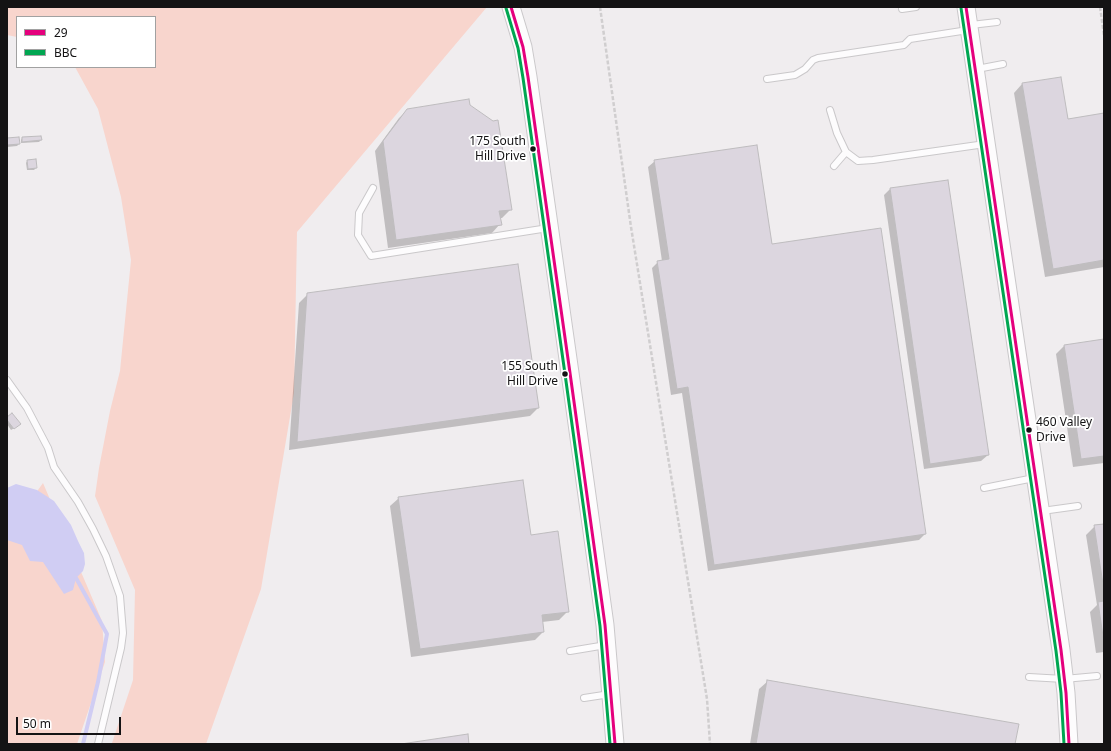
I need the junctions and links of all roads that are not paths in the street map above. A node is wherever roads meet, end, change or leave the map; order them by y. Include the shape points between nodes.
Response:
1 (511, 7) edge
2 (916, 7) edge
3 (966, 7) edge
4 (902, 9) dead end
5 (997, 22) dead end
6 (969, 28) junction
7 (1003, 64) dead end
8 (975, 69) junction
9 (767, 80) dead end
10 (830, 110) dead end
11 (986, 144) junction
12 (846, 152) junction
13 (834, 166) dead end
14 (373, 188) dead end
15 (550, 228) junction
16 (7, 380) edge
17 (1036, 478) junction
18 (984, 488) dead end
19 (1078, 506) dead end
20 (1040, 512) junction
21 (607, 645) junction
22 (570, 651) dead end
23 (1097, 676) dead end
24 (1029, 677) dead end
25 (1064, 680) junction
26 (612, 694) junction
27 (584, 698) dead end
28 (98, 744) edge
29 (615, 744) edge
30 (1069, 744) edge

1 - 15 main road via 523,47
2 - 4 lane
3 - 6 main road
5 - 6 lane
6 - 8 main road
6 - 9 lane via 910,39 904,45 818,58 795,75
7 - 8 lane
8 - 11 main road
10 - 12 lane
11 - 12 lane via 858,161
11 - 17 main road
12 - 13 lane
14 - 15 lane via 359,213 358,235 371,256
15 - 21 main road
16 - 28 lane via 27,408 54,467 93,529 120,596 123,633 121,648
17 - 18 lane
17 - 20 main road
19 - 20 lane
20 - 25 main road
21 - 22 lane
21 - 26 main road
23 - 25 lane
24 - 25 lane
25 - 30 main road
26 - 27 lane
26 - 29 main road

